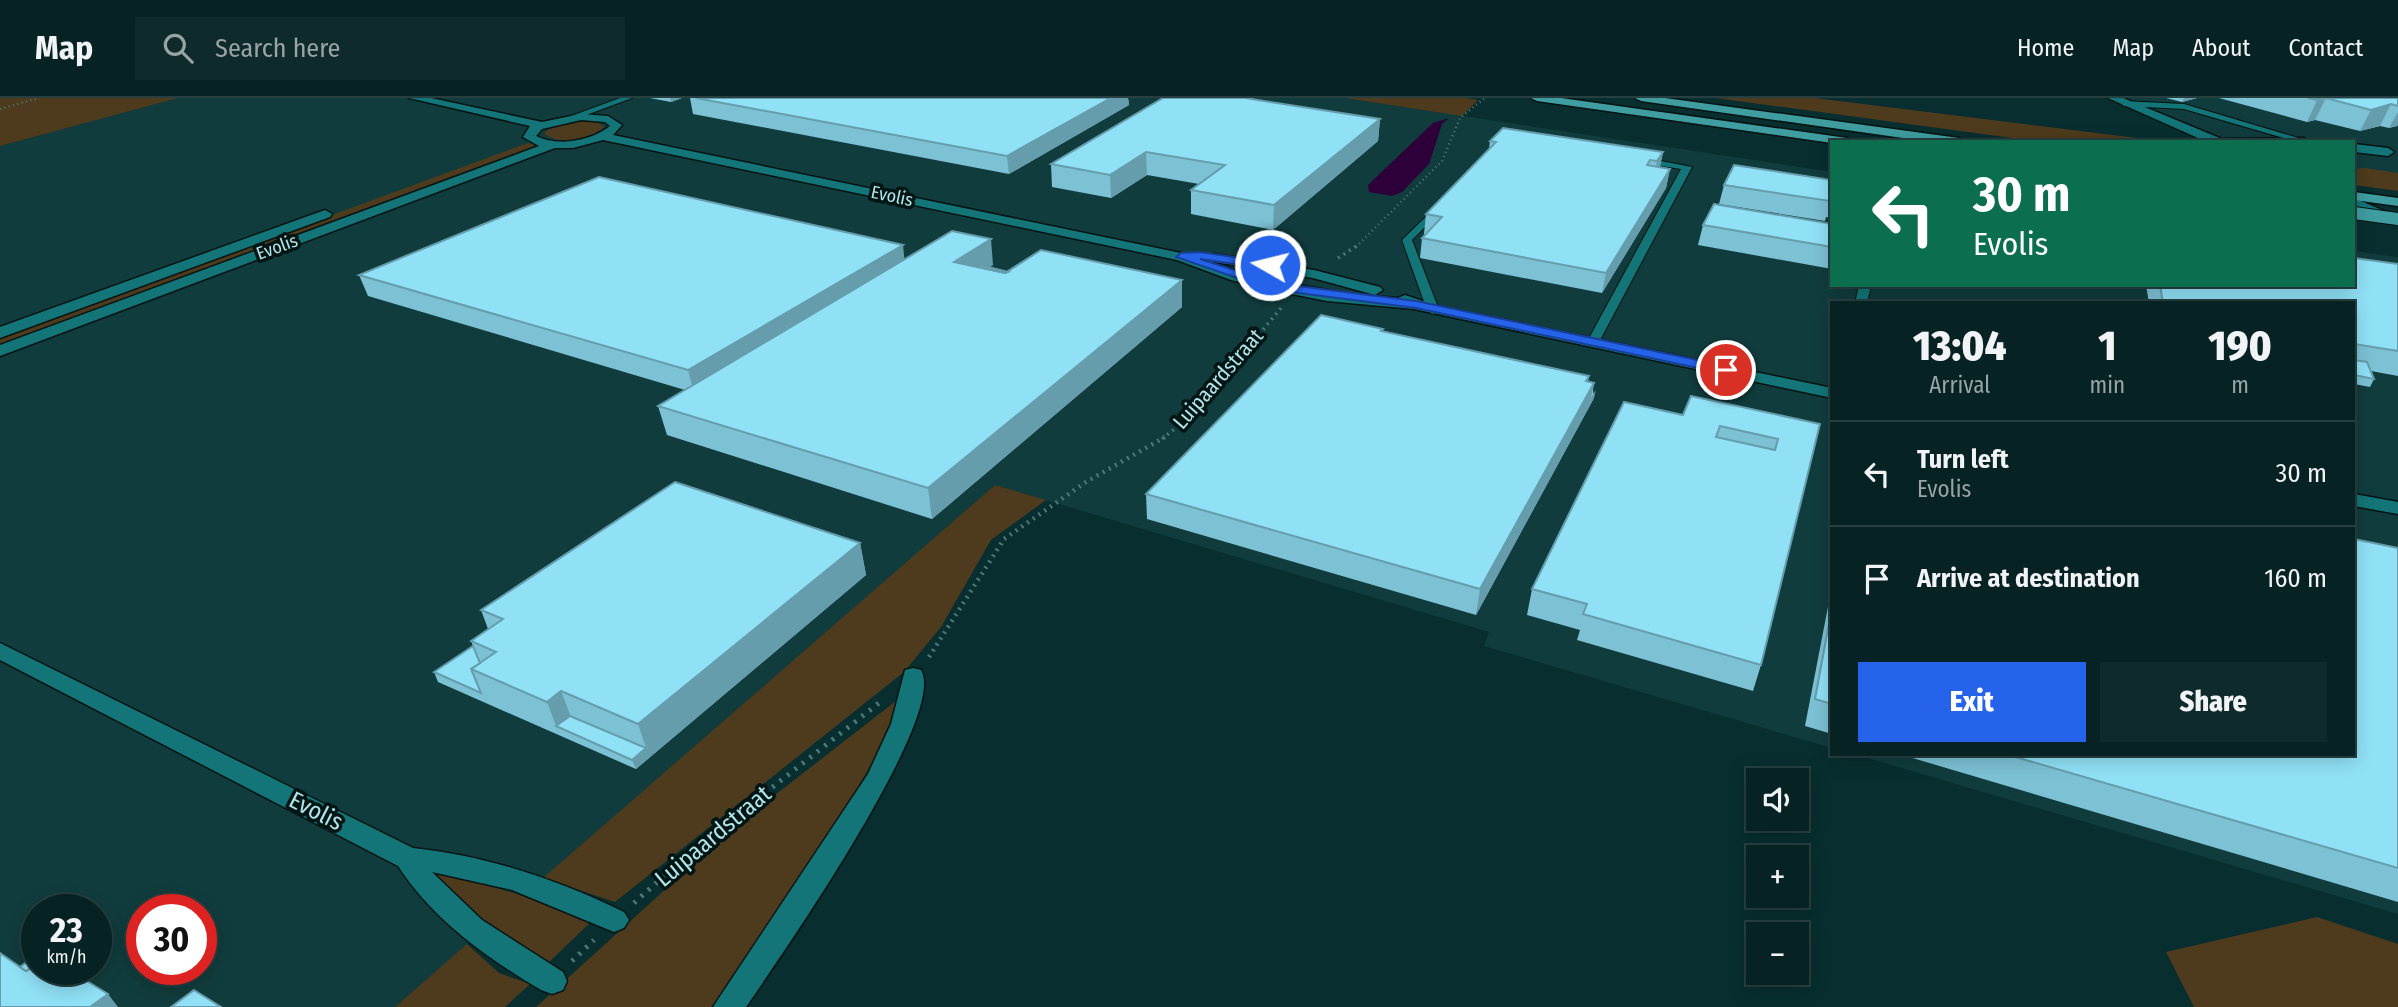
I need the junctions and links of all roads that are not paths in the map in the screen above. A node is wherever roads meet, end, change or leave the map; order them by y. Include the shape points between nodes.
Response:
1 (415, 98) edge
2 (628, 98) edge
3 (1641, 98) edge
4 (1543, 99) edge
5 (2119, 100) edge
6 (570, 118) junction
7 (542, 125) junction
8 (602, 136) junction
9 (531, 139) junction
10 (1833, 140) edge
11 (1945, 140) edge
12 (2213, 140) edge
13 (2299, 140) edge
14 (555, 144) junction
15 (2355, 148) edge
16 (2395, 151) edge
17 (1634, 159) edge
18 (1451, 194) edge
19 (2355, 196) edge
20 (2355, 202) edge
21 (2398, 202) edge
22 (2355, 213) edge
23 (2398, 221) edge
24 (1181, 257) junction
25 (1416, 304) junction
26 (1433, 310) junction
27 (0, 333) edge
28 (1593, 342) junction
29 (0, 351) edge
30 (1830, 393) edge
31 (2355, 499) edge
32 (2398, 509) edge
33 (0, 650) edge
34 (912, 676) road end
35 (408, 858) junction
36 (614, 920) road end
37 (552, 981) road end
38 (728, 1007) edge

1 - 7 street
2 - 6 lane
3 - 11 highway
4 - 10 highway
5 - 12 street
5 - 13 lane via 2184,107
6 - 7 street
6 - 8 street via 613,122 615,128
7 - 9 street via 531,130
8 - 14 street
8 - 24 street, Evolis
9 - 14 street
9 - 27 street, Evolis
14 - 29 street, Evolis
15 - 16 street
17 - 28 lane via 1687,167
18 - 26 lane via 1407,240
19 - 21 highway
20 - 23 street
22 - 23 highway, bridge
24 - 25 street, Evolis via 1298,290
24 - 25 street, Evolis via 1314,274
25 - 26 street, Evolis
26 - 28 street, Evolis
28 - 30 street, Evolis
31 - 32 street
33 - 35 street, Evolis
34 - 38 street via 913,691 895,745 868,796
35 - 36 street, Evolis via 444,861 536,887 572,898
35 - 37 street, Evolis via 419,878 475,930 506,955

